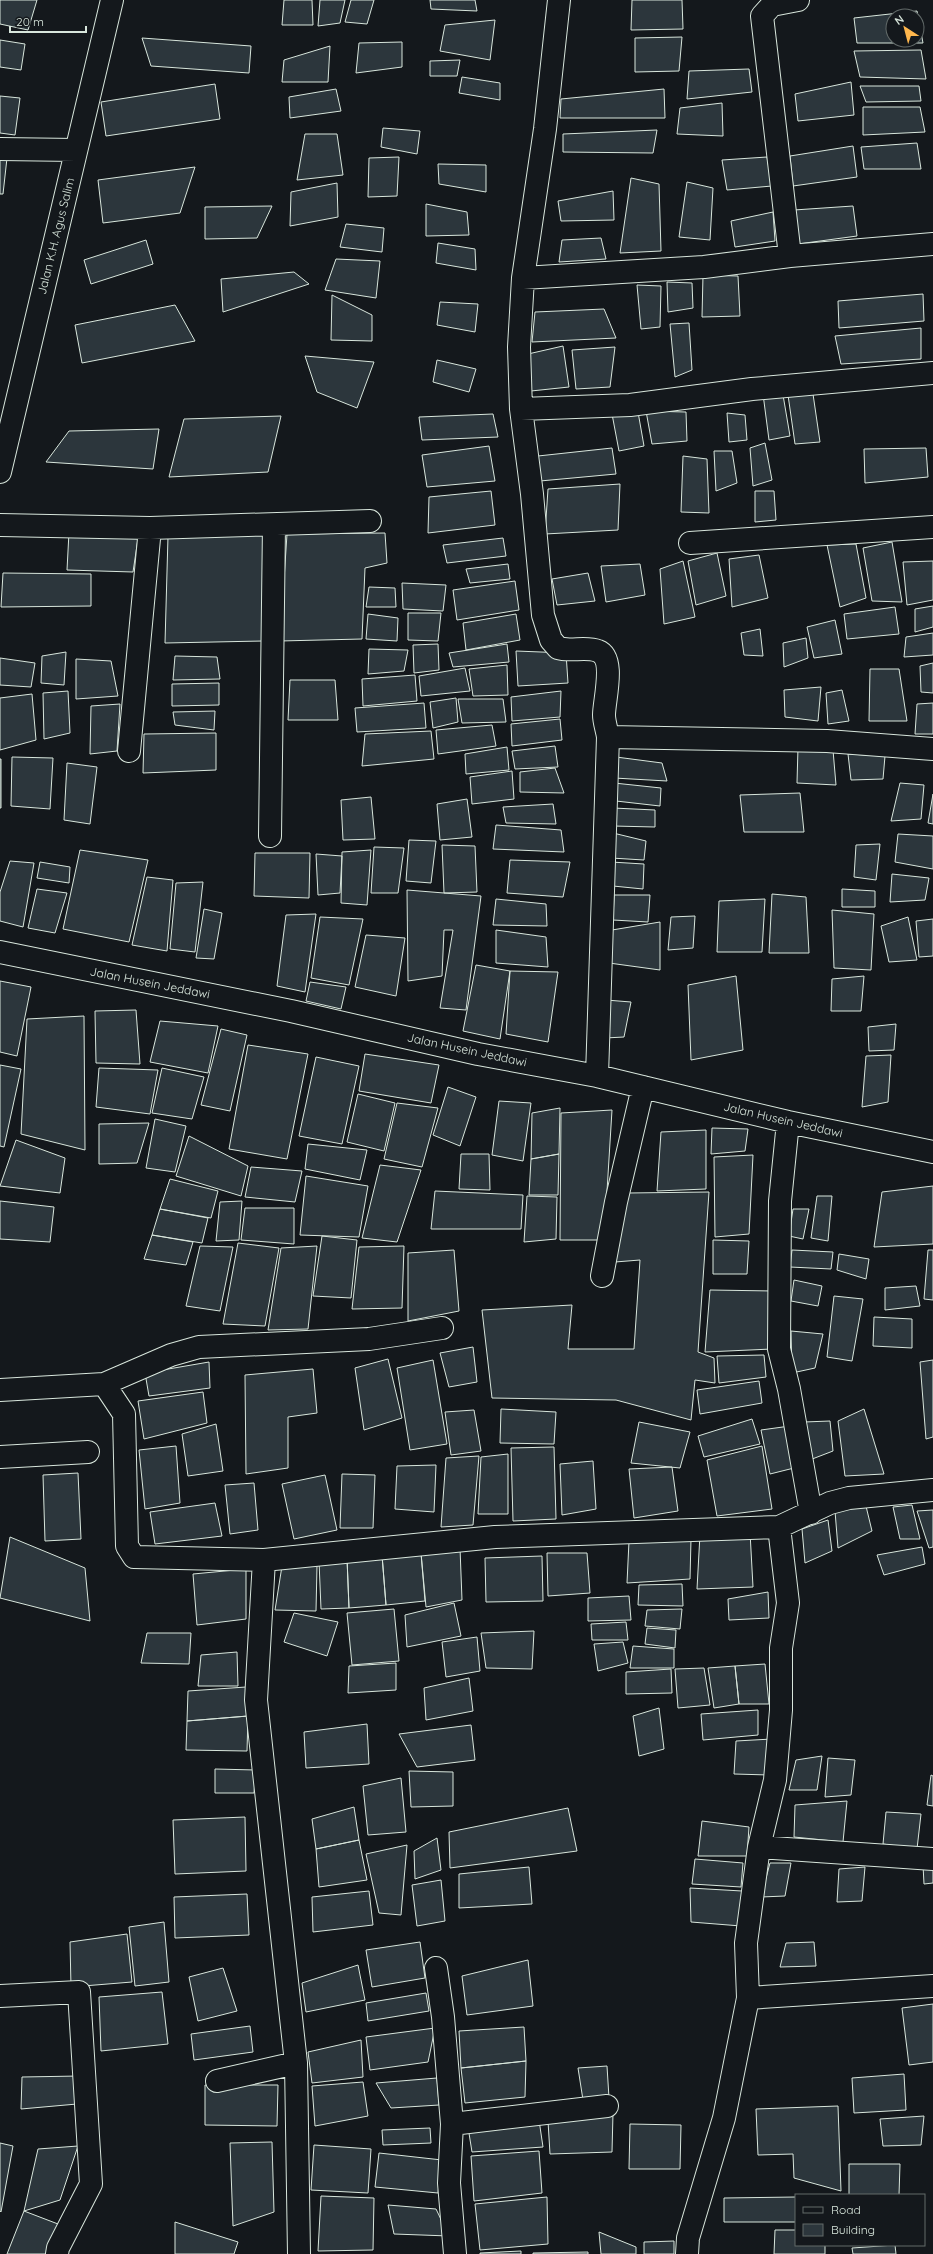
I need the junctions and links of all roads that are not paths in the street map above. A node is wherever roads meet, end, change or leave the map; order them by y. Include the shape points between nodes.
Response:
1 (112, 0) edge
2 (559, 0) edge
3 (798, 0) edge
4 (0, 149) edge
5 (76, 150) junction
6 (933, 244) edge
7 (790, 256) junction
8 (524, 278) junction
9 (933, 372) edge
10 (521, 409) junction
11 (0, 472) edge
12 (370, 521) dead end
13 (0, 526) edge
14 (274, 526) junction
15 (933, 527) edge
16 (150, 528) junction
17 (690, 543) dead end
18 (608, 737) junction
19 (933, 749) edge
20 (129, 751) dead end
21 (270, 836) dead end
22 (0, 952) edge
23 (597, 1076) junction
24 (643, 1087) junction
25 (788, 1122) junction
26 (933, 1152) edge
27 (602, 1276) dead end
28 (442, 1328) dead end
29 (104, 1384) junction
30 (0, 1390) edge
31 (88, 1452) dead end
32 (0, 1457) edge
33 (933, 1490) edge
34 (811, 1513) junction
35 (779, 1527) junction
36 (264, 1560) junction
37 (759, 1848) junction
38 (933, 1859) edge
39 (436, 1968) dead end
40 (933, 1986) edge
41 (0, 1996) edge
42 (748, 1998) junction
43 (296, 2063) junction
44 (217, 2081) dead end
45 (608, 2106) dead end
46 (452, 2124) junction
47 (57, 2254) edge
48 (299, 2254) edge
49 (455, 2254) edge
50 (687, 2254) edge

1 - 5 street, Jalan K.H. Agus Salim
2 - 8 street via 547,114
3 - 7 street via 772,5 762,16
4 - 5 street
5 - 11 street, Jalan K.H. Agus Salim
6 - 7 street
7 - 8 street via 704,267
8 - 10 street via 519,347
9 - 10 street via 752,389 630,405
10 - 18 street via 543,615 548,634 558,648 596,650 605,657 608,664 604,716
12 - 14 street
13 - 16 street
14 - 16 street
14 - 21 street
15 - 17 street
16 - 20 street
18 - 19 street via 827,740
18 - 23 street
22 - 23 street, Jalan Husein Jeddawi via 291,1011 478,1054
23 - 24 street, Jalan Husein Jeddawi
24 - 25 street, Jalan Husein Jeddawi
24 - 27 street via 616,1202
25 - 26 street, Jalan Husein Jeddawi
25 - 34 street via 780,1201 779,1349 789,1389
28 - 29 street via 369,1339 199,1347 171,1355
29 - 30 street
29 - 36 street via 124,1414 127,1546 134,1557
31 - 32 street
33 - 34 street via 849,1498 830,1503
34 - 35 street
35 - 36 street via 495,1537
35 - 37 street via 788,1603 781,1648 781,1710 775,1780
36 - 43 street via 256,1700
37 - 38 street
37 - 42 street via 746,1943
39 - 46 street
40 - 42 street
41 - 47 street via 79,1992 91,2184
42 - 50 street via 724,2118 688,2238
43 - 44 street
43 - 48 street
45 - 46 street
46 - 49 street via 449,2183

